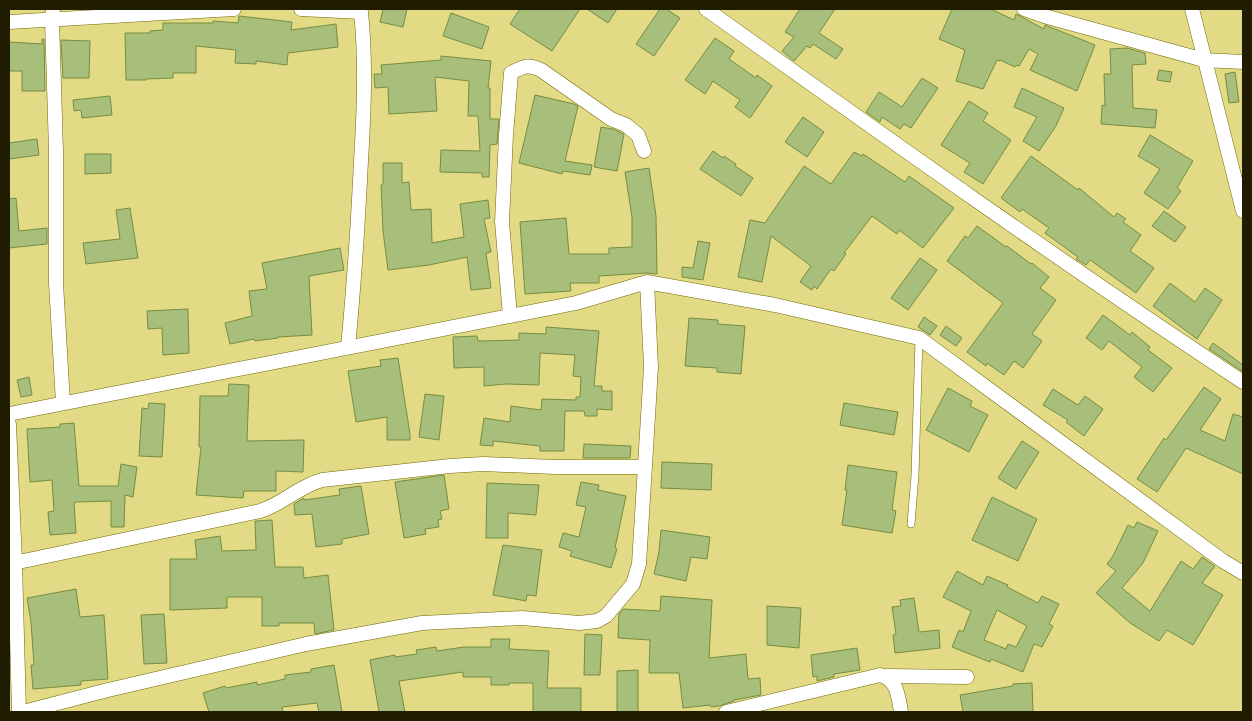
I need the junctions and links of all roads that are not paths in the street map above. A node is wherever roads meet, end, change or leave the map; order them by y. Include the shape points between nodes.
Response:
1 (234, 9) edge
2 (301, 9) edge
3 (706, 9) edge
4 (1024, 9) edge
5 (1192, 9) edge
6 (361, 10) edge
7 (52, 14) edge
8 (9, 22) edge
9 (1204, 60) junction
10 (1243, 62) edge
11 (644, 150) dead end
12 (1241, 195) edge
13 (1243, 211) edge
14 (646, 282) junction
15 (510, 316) junction
16 (919, 338) junction
17 (348, 347) junction
18 (1243, 382) edge
19 (63, 404) junction
20 (9, 414) edge
21 (9, 424) edge
22 (644, 467) junction
23 (911, 524) dead end
24 (12, 564) edge
25 (1243, 573) edge
26 (887, 676) junction
27 (967, 677) dead end
28 (19, 712) edge
29 (23, 712) edge
30 (726, 712) edge
31 (901, 712) edge

1 - 7 street
2 - 6 street
3 - 18 street via 958,189
4 - 9 street
5 - 9 street
6 - 17 street via 363,125
7 - 8 street
7 - 19 street via 56,283
9 - 10 street
9 - 12 street
11 - 15 street via 638,135 626,125 611,119 541,70 532,66 522,67 511,73 502,222
12 - 13 street
14 - 15 street via 576,303
14 - 16 street via 775,305
14 - 22 street via 652,368
15 - 17 street
16 - 23 lane
16 - 25 street
17 - 19 street
19 - 20 street
21 - 24 street
22 - 24 street via 483,464 322,480 260,511
22 - 29 street via 639,564 633,584 606,616 597,620 579,624 522,618 422,623 306,644
24 - 28 street
26 - 27 street
26 - 30 street via 852,680
26 - 31 street via 897,689

